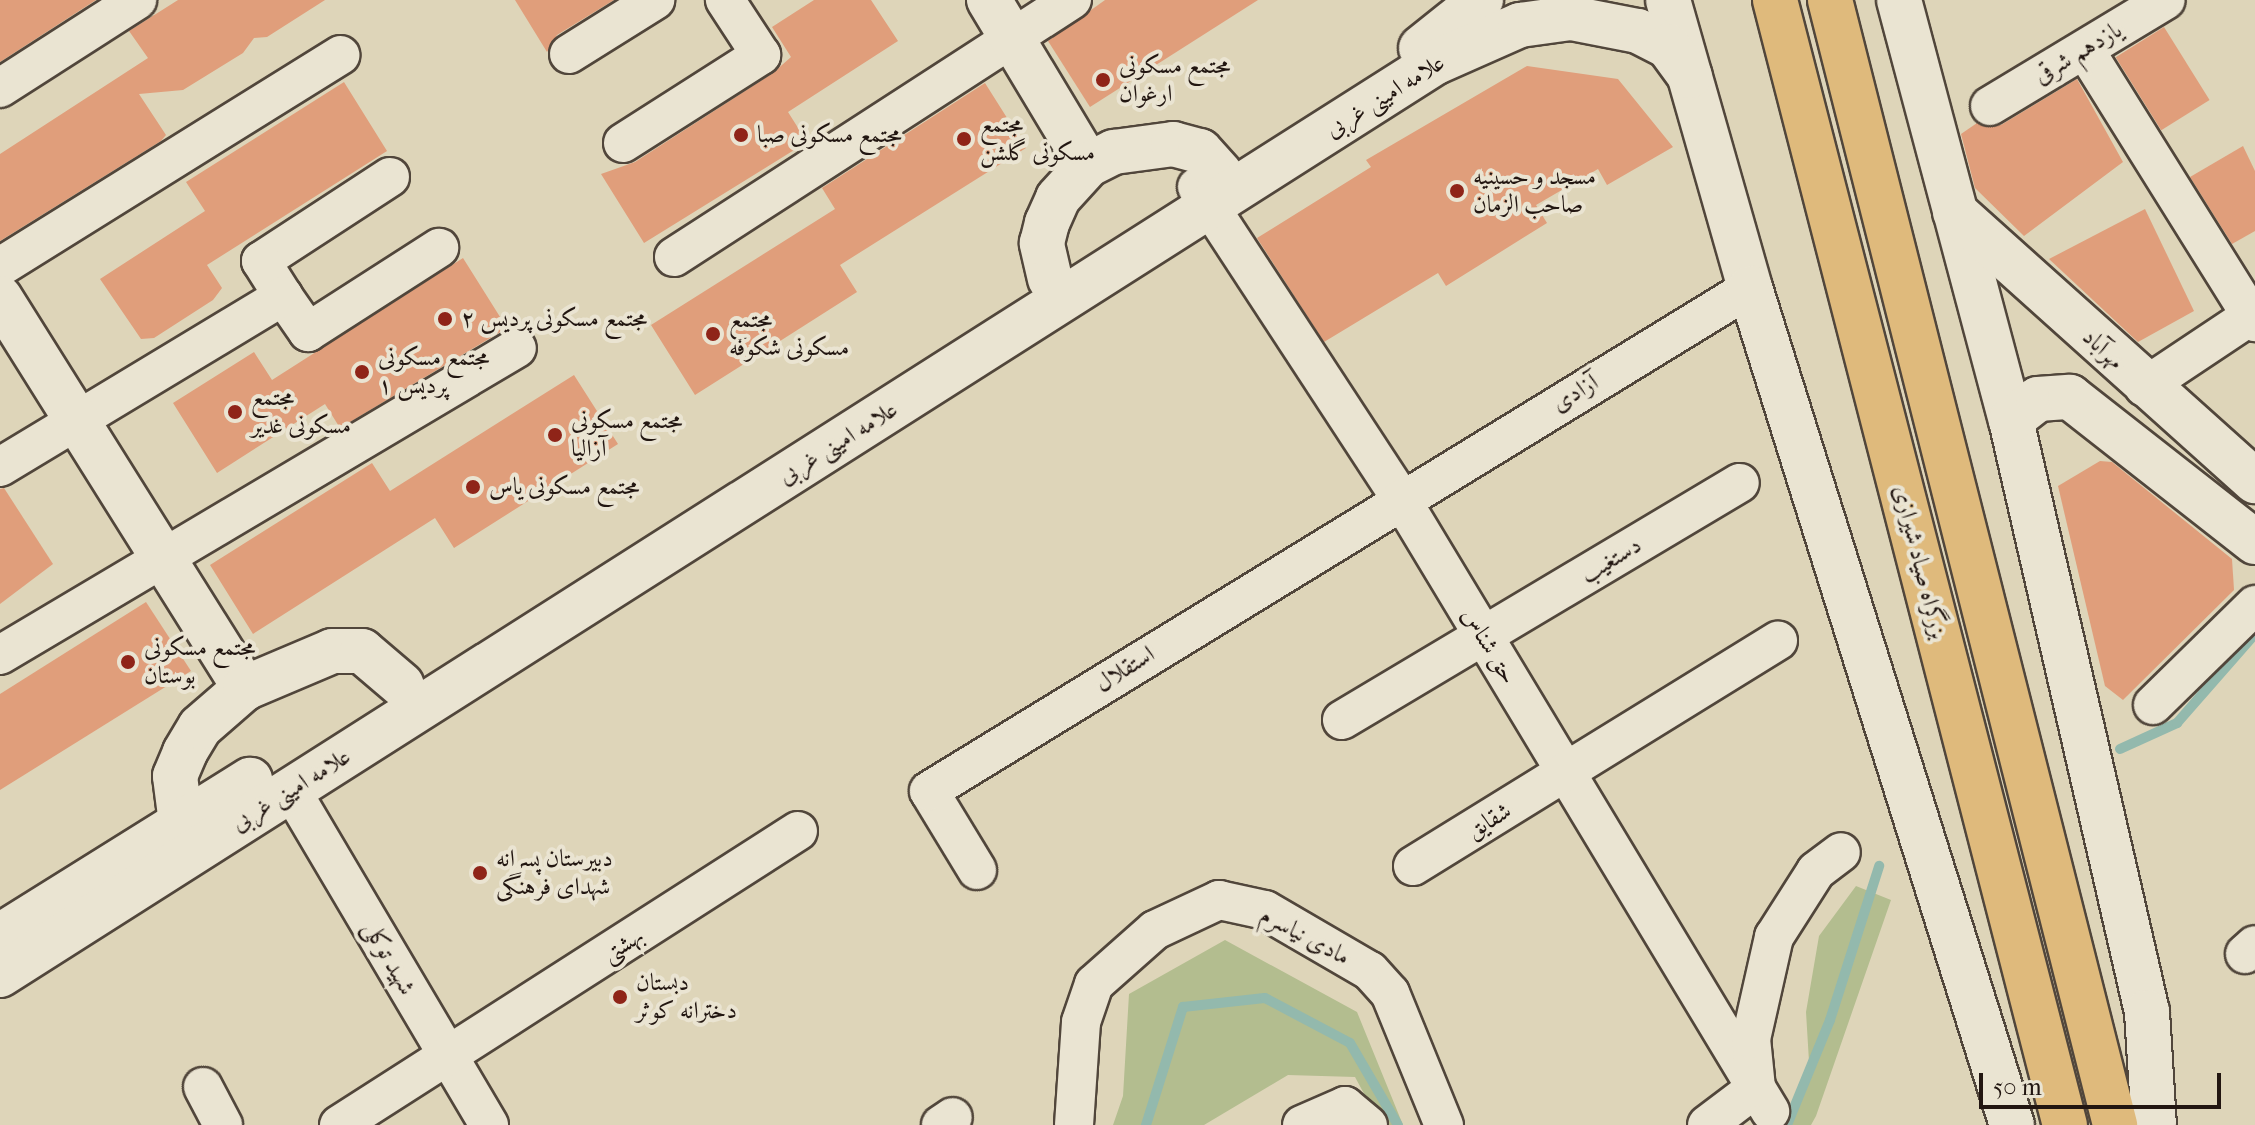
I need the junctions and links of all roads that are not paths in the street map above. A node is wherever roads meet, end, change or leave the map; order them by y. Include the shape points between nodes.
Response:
1 (137, 0) edge
2 (655, 0) edge
3 (989, 0) edge
4 (1072, 0) edge
5 (1481, 0) edge
6 (1668, 0) edge
7 (1775, 0) edge
8 (1830, 0) edge
9 (1899, 0) edge
10 (2166, 0) edge
11 (738, 4) edge
12 (1013, 37) junction
13 (2085, 50) junction
14 (569, 54) dead end
15 (340, 55) dead end
16 (1690, 76) junction
17 (0, 88) edge
18 (1990, 106) dead end
19 (623, 143) dead end
20 (1088, 165) junction
21 (390, 177) dead end
22 (1209, 189) junction
23 (1955, 212) junction
24 (439, 248) dead end
25 (674, 257) dead end
26 (0, 267) edge
27 (1050, 279) junction
28 (1750, 288) junction
29 (283, 296) junction
30 (0, 298) edge
31 (2254, 317) edge
32 (517, 348) dead end
33 (2163, 388) junction
34 (76, 419) junction
35 (2011, 420) junction
36 (2136, 450) junction
37 (0, 467) edge
38 (2255, 481) edge
39 (1740, 483) dead end
40 (1401, 499) junction
41 (2255, 542) edge
42 (161, 554) junction
43 (2255, 605) edge
44 (1483, 637) junction
45 (1778, 641) dead end
46 (0, 655) edge
47 (402, 685) junction
48 (245, 688) junction
49 (2153, 705) dead end
50 (1342, 720) dead end
51 (1566, 775) junction
52 (291, 790) junction
53 (181, 823) junction
54 (798, 831) dead end
55 (1841, 852) dead end
56 (1413, 866) dead end
57 (977, 870) dead end
58 (0, 936) edge
59 (0, 975) edge
60 (447, 1058) junction
61 (203, 1087) dead end
62 (1763, 1100) junction
63 (223, 1125) edge
64 (339, 1125) edge
65 (489, 1125) edge
66 (1074, 1125) edge
67 (1302, 1125) edge
68 (1368, 1125) edge
69 (1444, 1125) edge
70 (1707, 1125) edge
71 (2012, 1125) edge
72 (2065, 1125) edge
73 (2115, 1125) edge
74 (2154, 1125) edge

1 - 17 street
2 - 14 street
3 - 12 main road
4 - 12 street
5 - 22 main road, علامه امینی غربی via 1426,45
6 - 16 main road
7 - 72 highway, بزرگراه صیاد شیرازی
8 - 73 highway, بزرگراه صیاد شیرازی
9 - 23 main road
10 - 13 street, یازدهم شرقی
11 - 19 street via 761,55
12 - 20 main road
12 - 25 street
13 - 18 street, یازدهم شرقی
13 - 31 street
15 - 26 street
16 - 22 main road, علامه امینی غربی via 1668,46 1621,25 1571,18 1520,25 1436,62
16 - 28 main road
20 - 22 main road via 1114,152 1173,144 1200,151
20 - 27 main road via 1058,198 1047,223 1042,243
21 - 29 street via 261,261
22 - 27 main road, علامه امینی غربی
22 - 40 street, حق شناس
22 - 52 main road, علامه امینی غربی
23 - 33 main road, مهرآباد
23 - 35 main road
24 - 29 street via 308,332
27 - 47 main road, علامه امینی غربی
28 - 40 street, آزادی
28 - 71 main road
29 - 34 street
30 - 34 main road
31 - 33 street
32 - 42 street via 389,429
33 - 36 main road
33 - 38 main road, مهرآباد
34 - 37 street
34 - 42 main road
35 - 36 main road via 2038,399 2070,397
35 - 74 main road via 2147,1012
36 - 41 main road
39 - 44 street, دستغیب
40 - 44 street, حق شناس
40 - 57 street, استقلال via 929,791
42 - 46 street
42 - 48 main road
43 - 49 street
44 - 50 street, دستغیب
44 - 51 street, حق شناس
45 - 51 street
47 - 48 main road via 362,651 332,651
47 - 53 main road, علامه امینی غربی
48 - 53 main road via 200,727 185,752 175,776
51 - 56 street, شقایق
51 - 62 street, حق شناس
52 - 59 main road, علامه امینی غربی
52 - 60 street, شهید توکلی
53 - 58 main road, علامه امینی غربی
54 - 60 street, بهشتی
55 - 62 street via 1816,871 1774,937 1751,1039
60 - 64 street, بهشتی
60 - 65 street, شهید توکلی
61 - 63 street
62 - 70 street
66 - 69 street, مادی نیاسرم via 1081,1022 1094,984 1155,930 1219,900 1265,910 1370,971 1390,993
67 - 68 street via 1345,1106

